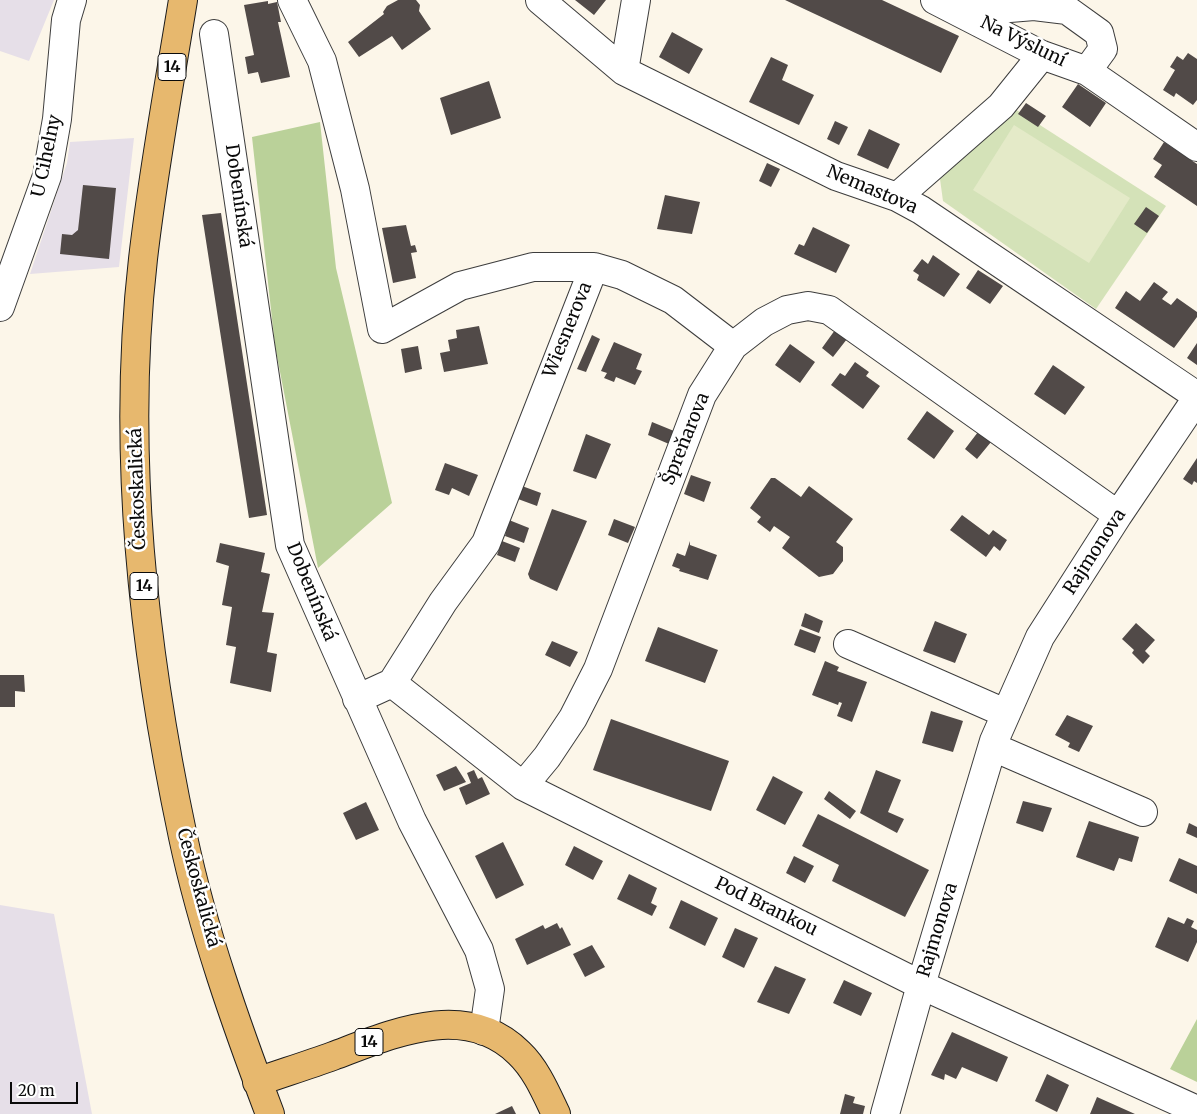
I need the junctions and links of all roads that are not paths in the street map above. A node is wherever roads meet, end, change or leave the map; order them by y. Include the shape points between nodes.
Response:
1 (72, 0) edge
2 (183, 0) edge
3 (292, 0) edge
4 (540, 0) edge
5 (636, 0) edge
6 (935, 0) edge
7 (961, 12) junction
8 (214, 34) dead end
9 (1042, 55) junction
10 (624, 70) junction
11 (1087, 71) junction
12 (1197, 147) edge
13 (897, 197) junction
14 (594, 267) junction
15 (0, 307) edge
16 (733, 346) junction
17 (1197, 397) edge
18 (1118, 515) junction
19 (848, 644) dead end
20 (392, 683) junction
21 (357, 699) junction
22 (1005, 713) junction
23 (993, 747) junction
24 (523, 786) junction
25 (1143, 812) dead end
26 (921, 985) junction
27 (484, 1031) junction
28 (257, 1082) junction
29 (1197, 1110) edge
30 (270, 1114) edge
31 (556, 1114) edge
32 (885, 1114) edge

1 - 15 street, U Cihelny via 66,20 57,119 47,176
2 - 28 main road, Českoskalická / 14 via 160,133 143,261 135,440 139,549 160,712 183,839 211,943
3 - 14 street, Wiesnerova via 322,61 355,189 382,329 460,286 533,267
4 - 10 street, Nemastova
5 - 10 street
6 - 7 street, Na Výsluní
7 - 9 street, Na Výsluní
7 - 11 street, Na Výsluní via 1034,6 1068,10 1098,33 1103,49
8 - 21 street, Dobenínská via 290,545
9 - 11 street, Na Výsluní
9 - 13 street via 1001,106
10 - 13 street, Nemastova via 836,176
11 - 12 street, Na Výsluní
13 - 17 street, Nemastova
14 - 16 street via 622,275 673,300
14 - 20 street, Wiesnerova via 486,543
16 - 18 street, Špreňarova via 764,322 787,310 808,306 830,310
16 - 24 street, Špreňarova via 702,395 598,669 573,718
17 - 18 street, Rajmonova
18 - 22 street, Rajmonova via 1040,637
19 - 22 street
20 - 21 street
20 - 24 street, Pod Brankou
21 - 27 street, Dobenínská via 412,820 480,950 490,989
22 - 23 street, Rajmonova
23 - 25 street
23 - 26 street, Rajmonova
24 - 26 street, Pod Brankou
26 - 29 street, Pod Brankou
26 - 32 street, Rajmonova
27 - 28 main road, 14 via 449,1024 413,1028
27 - 31 main road, 14 via 518,1052 536,1075
28 - 30 main road, Českoskalická

